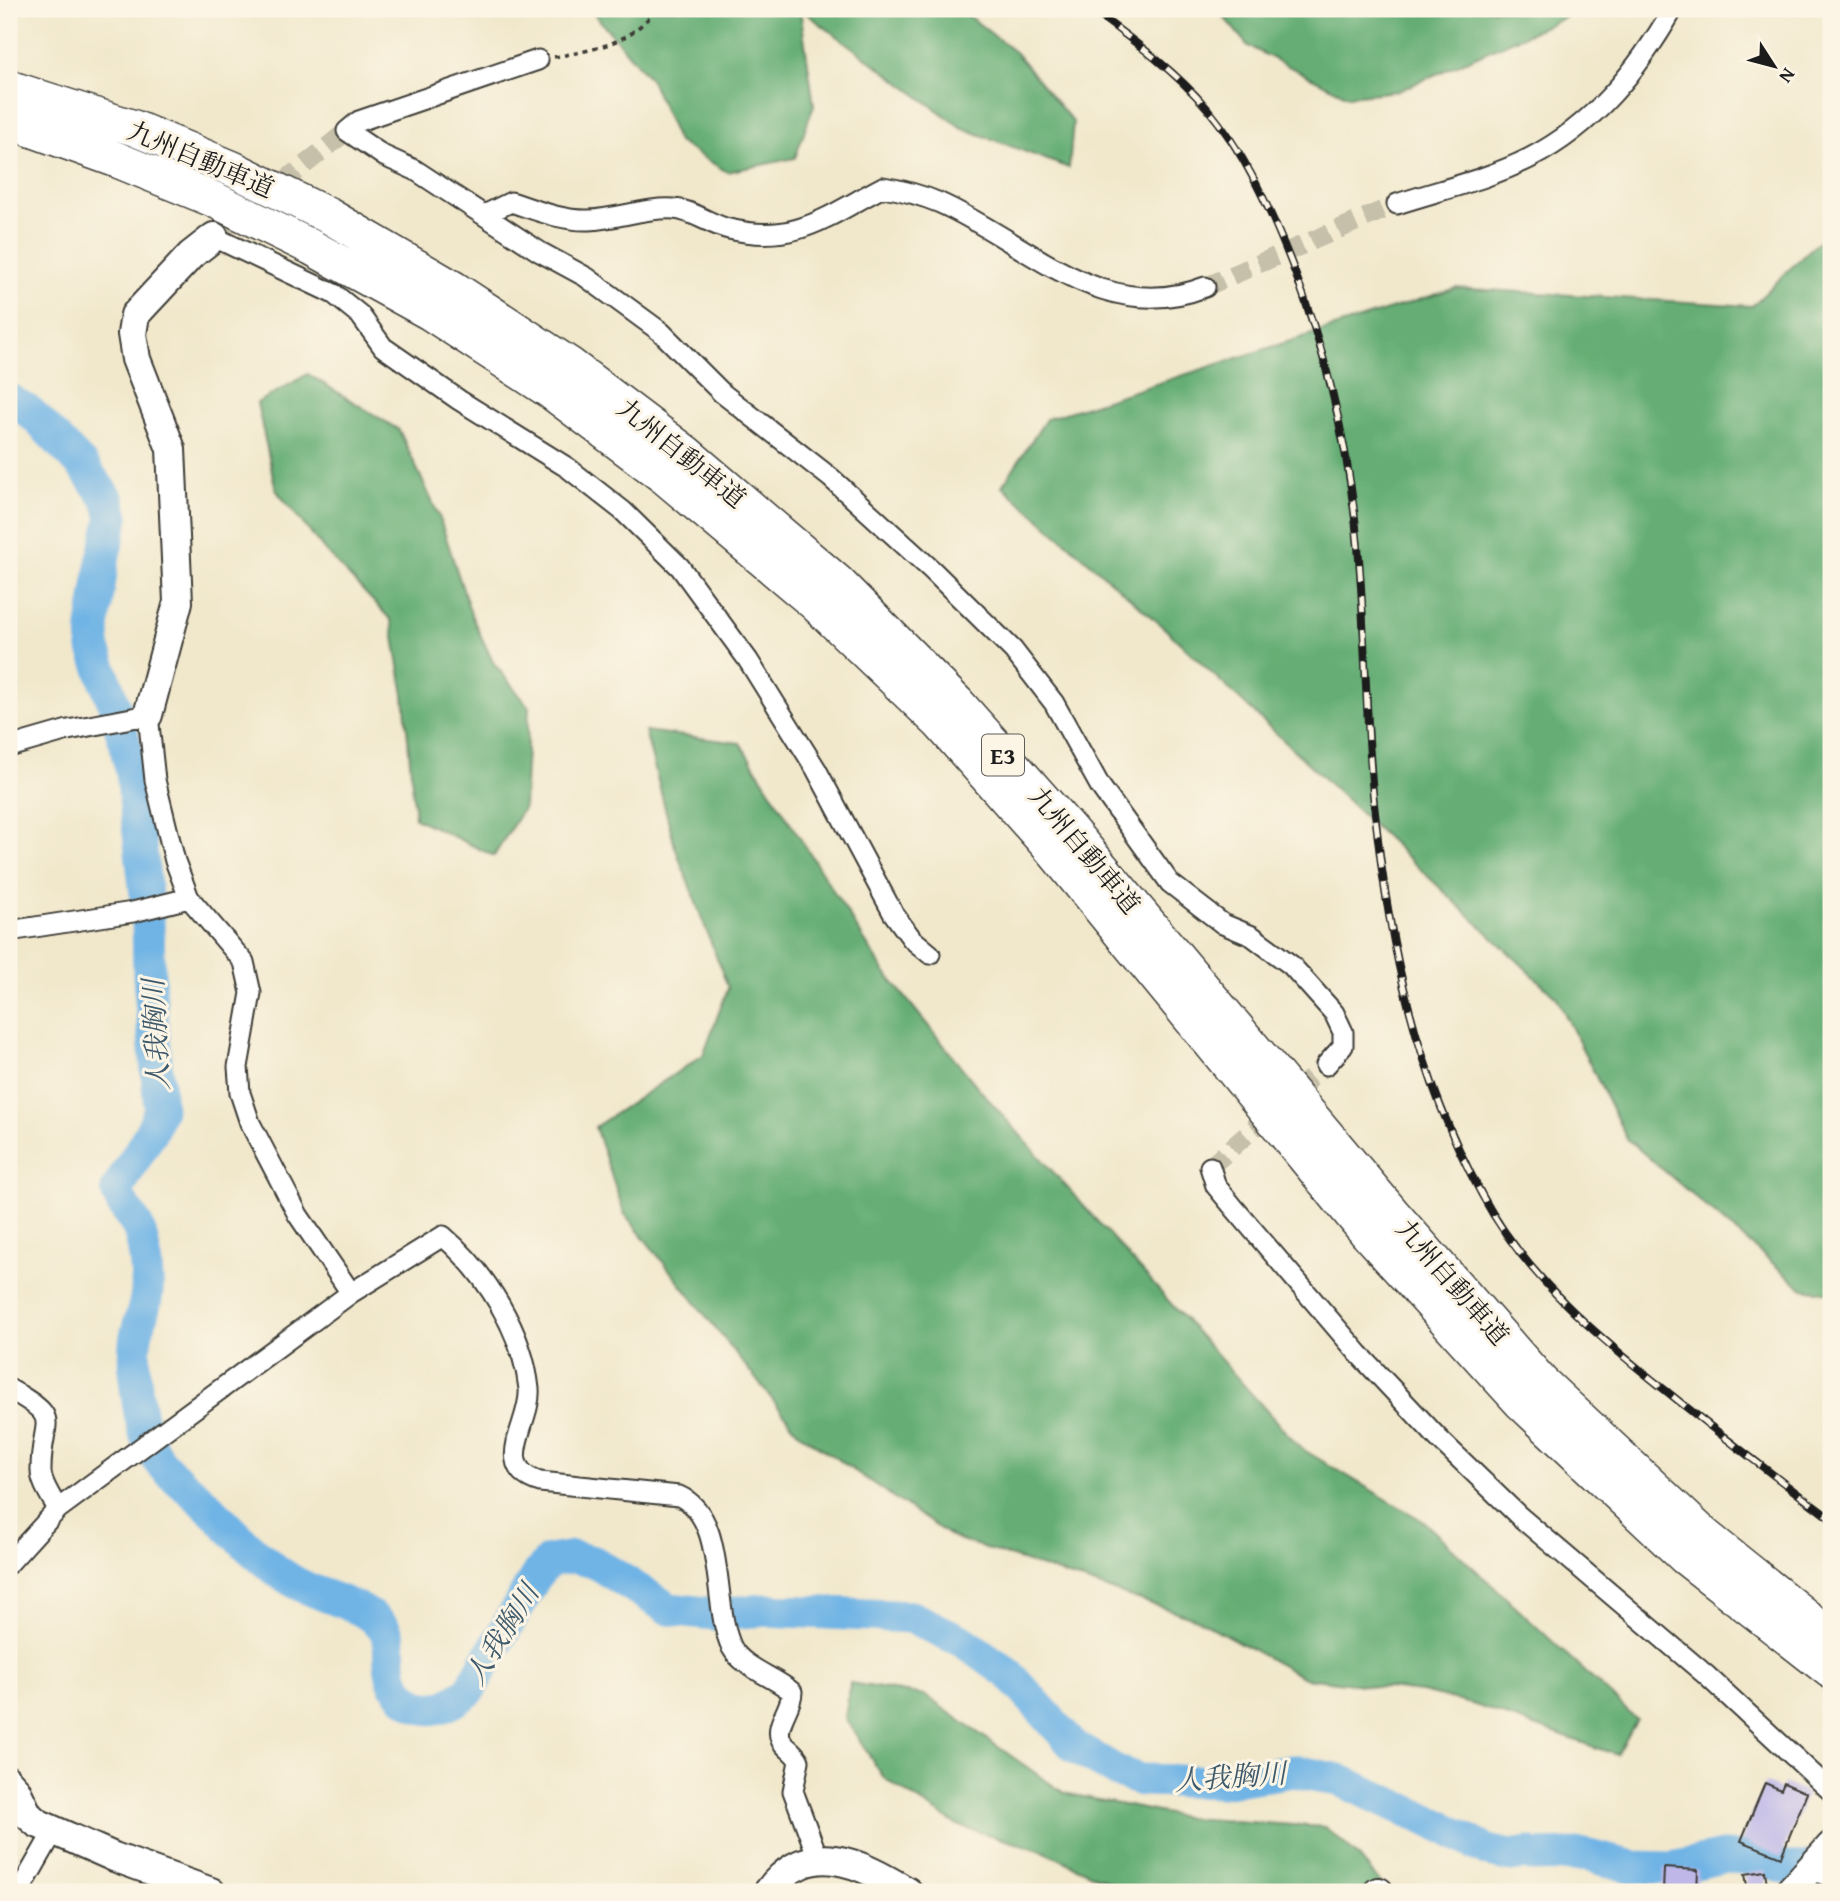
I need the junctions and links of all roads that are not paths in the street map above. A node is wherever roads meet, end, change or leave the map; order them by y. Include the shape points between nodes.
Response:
1 (1673, 9) edge
2 (538, 60) road end
3 (9, 88) edge
4 (9, 121) edge
5 (1397, 204) tunnel mouth
6 (484, 215) junction
7 (214, 237) joint
8 (1205, 288) tunnel mouth
9 (148, 715) junction
10 (9, 747) edge
11 (189, 898) junction
12 (9, 931) edge
13 (930, 954) dead end
14 (1326, 1065) tunnel mouth
15 (1210, 1167) dead end
16 (351, 1293) junction
17 (9, 1389) edge
18 (58, 1509) junction
19 (9, 1563) edge
20 (1831, 1637) edge
21 (1831, 1671) edge
22 (9, 1776) edge
23 (1831, 1791) edge
24 (9, 1799) edge
25 (46, 1826) junction
26 (1831, 1846) edge
27 (818, 1858) junction
28 (1819, 1873) edge
29 (19, 1892) edge
30 (211, 1892) edge
31 (768, 1892) edge
32 (908, 1892) edge
33 (1789, 1892) edge

1 - 5 street via 1651,48 1602,107 1576,128 1530,158
2 - 6 street via 359,121 347,131
3 - 20 highway, 九州自動車道 / E3 via 135,128 329,216 454,289 568,364 687,454 837,582 958,704 1541,1382 1704,1536
4 - 21 highway, 九州自動車道 / E3 via 215,200 431,313 548,390 665,477 816,604 939,722 1055,853 1368,1234 1521,1402 1685,1557
6 - 8 street via 511,202 553,216 588,220 675,209 716,226 766,235 828,220 883,187 940,203 1070,279 1095,288 1160,299
6 - 14 street via 586,277 661,332 722,393 831,478 1013,650 1054,703 1100,786 1170,883 1223,924 1252,936 1291,965 1334,1013 1343,1032 1343,1046
7 - 9 street via 135,315 132,334 136,359 171,449 178,602
7 - 13 street via 334,294 360,315 383,347 568,468 623,511 680,567 748,660 816,769 893,913
9 - 10 street
9 - 11 street via 155,780
11 - 12 street via 133,912
11 - 16 street via 244,962 251,993 238,1067 250,1123 298,1215
15 - 23 street via 1216,1186 1235,1209 1438,1438 1519,1516 1706,1675
16 - 18 street
16 - 27 street via 443,1236 468,1259 522,1350 529,1391 515,1449 514,1460 520,1469 540,1482 679,1496 695,1507 708,1527 731,1646 746,1662 792,1692 779,1734 799,1761 793,1791
17 - 18 street via 37,1405 49,1425 40,1471
18 - 19 street
22 - 25 street
24 - 25 street
25 - 29 street
25 - 30 street via 114,1857
26 - 28 street
27 - 31 street via 781,1875
27 - 32 street via 841,1859
28 - 33 street

